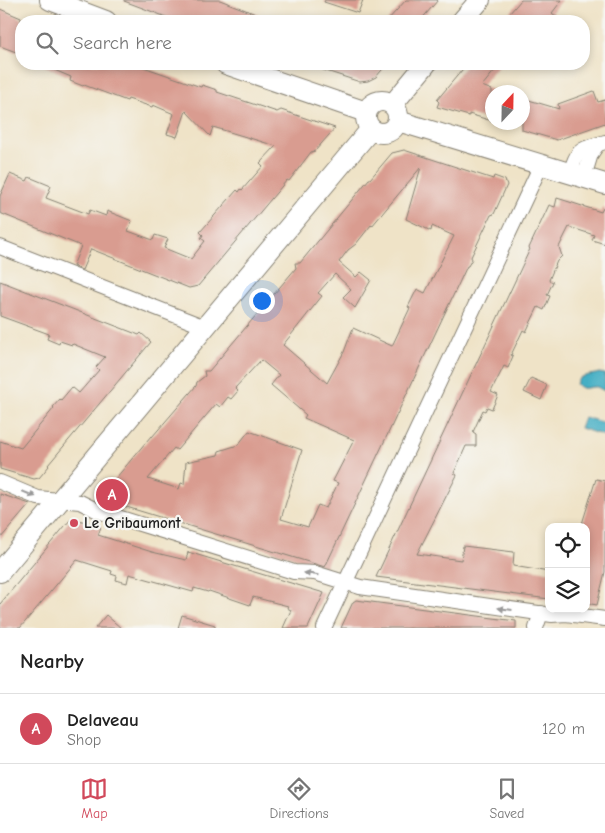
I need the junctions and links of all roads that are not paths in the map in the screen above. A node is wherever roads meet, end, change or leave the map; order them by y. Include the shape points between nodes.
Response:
1 (50, 0) edge
2 (480, 0) edge
3 (90, 15) edge
4 (467, 15) edge
5 (241, 70) edge
6 (422, 70) edge
7 (396, 113) junction
8 (369, 121) junction
9 (601, 143) edge
10 (541, 165) junction
11 (577, 175) junction
12 (605, 184) edge
13 (0, 247) edge
14 (205, 327) junction
15 (0, 482) edge
16 (60, 501) junction
17 (0, 572) edge
18 (346, 583) junction
19 (541, 613) junction
20 (605, 619) edge
21 (324, 628) edge
22 (536, 628) edge

1 - 3 street
2 - 4 street
5 - 8 street
6 - 7 street
7 - 8 street via 393,129 385,133 376,132
7 - 8 street via 383,100 378,101 369,107
7 - 10 street
8 - 14 street
9 - 11 street
10 - 11 street
10 - 18 street
11 - 12 street
13 - 14 street
14 - 16 street
15 -> 16 street via 38,498
16 - 17 street
18 -> 16 street via 315,573 294,572 98,511 80,502
19 -> 18 street via 360,588
18 - 21 street
19 - 20 street
19 - 22 street

